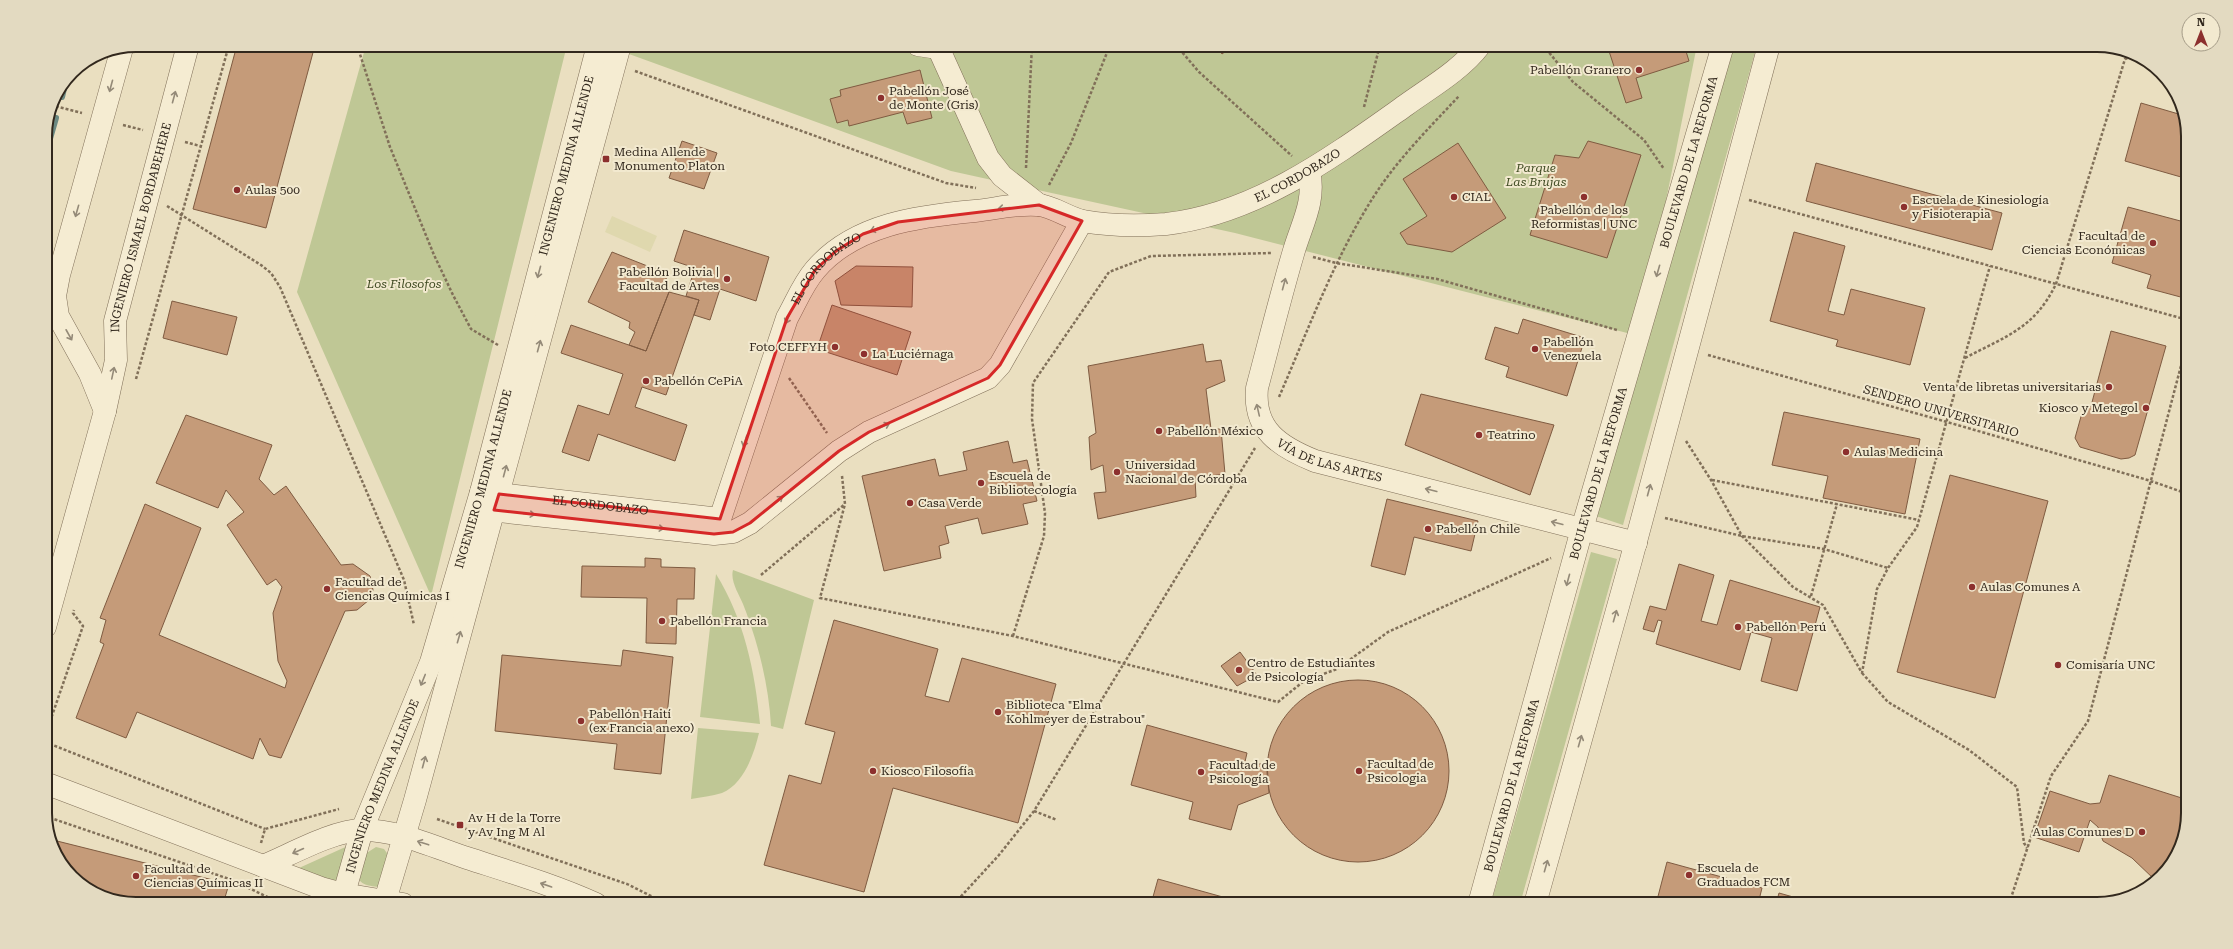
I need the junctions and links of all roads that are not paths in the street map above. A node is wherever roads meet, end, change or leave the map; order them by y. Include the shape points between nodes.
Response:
1 (186, 52) edge
2 (596, 52) edge
3 (934, 52) edge
4 (1486, 52) edge
5 (1721, 52) edge
6 (1768, 52) edge
7 (120, 54) edge
8 (617, 55) edge
9 (1309, 171) junction
10 (1032, 200) junction
11 (1082, 221) junction
12 (105, 411) junction
13 (488, 501) junction
14 (717, 527) junction
15 (1580, 538) junction
16 (1636, 543) junction
17 (52, 602) edge
18 (52, 786) edge
19 (362, 830) junction
20 (403, 837) junction
21 (263, 866) junction
22 (338, 897) edge
23 (343, 897) edge
24 (391, 897) edge
25 (580, 897) edge
26 (1481, 897) edge
27 (1537, 897) edge

12 -> 1 street, INGENIERO ISMAEL BORDABEHERE via 116,360 115,321
2 -> 13 street, INGENIERO MEDINA ALLENDE via 518,357
3 - 10 street via 988,158 1002,176
4 - 9 street, EL CORDOBAZO via 1450,73
5 -> 15 street, BOULEVARD DE LA REFORMA
16 -> 6 street
7 -> 12 street via 55,296 58,316 90,374
13 -> 8 street, INGENIERO MEDINA ALLENDE
9 - 11 street, EL CORDOBAZO via 1244,203 1196,220 1132,226
15 -> 9 street, VÍA DE LAS ARTES via 1315,460 1295,452 1265,430 1257,406 1257,388 1293,252 1311,203 1312,185
10 - 11 street, EL CORDOBAZO
10 -> 14 street, EL CORDOBAZO via 898,222 863,234 836,251 815,270 787,318
14 -> 11 street, EL CORDOBAZO via 733,532 750,522 840,451 869,432 988,378 1000,365
12 - 17 street, INGENIERO ISMAEL BORDABEHERE
13 - 14 street, EL CORDOBAZO
13 -> 19 street, INGENIERO MEDINA ALLENDE via 431,662
20 -> 13 street, INGENIERO MEDINA ALLENDE
15 - 16 street, VÍA DE LAS ARTES
15 -> 26 street, BOULEVARD DE LA REFORMA
27 -> 16 street
18 - 21 street
19 - 20 street
19 -> 21 street via 339,833
19 - 23 street, INGENIERO MEDINA ALLENDE
20 - 24 street, INGENIERO MEDINA ALLENDE
25 -> 20 street
21 - 22 street

